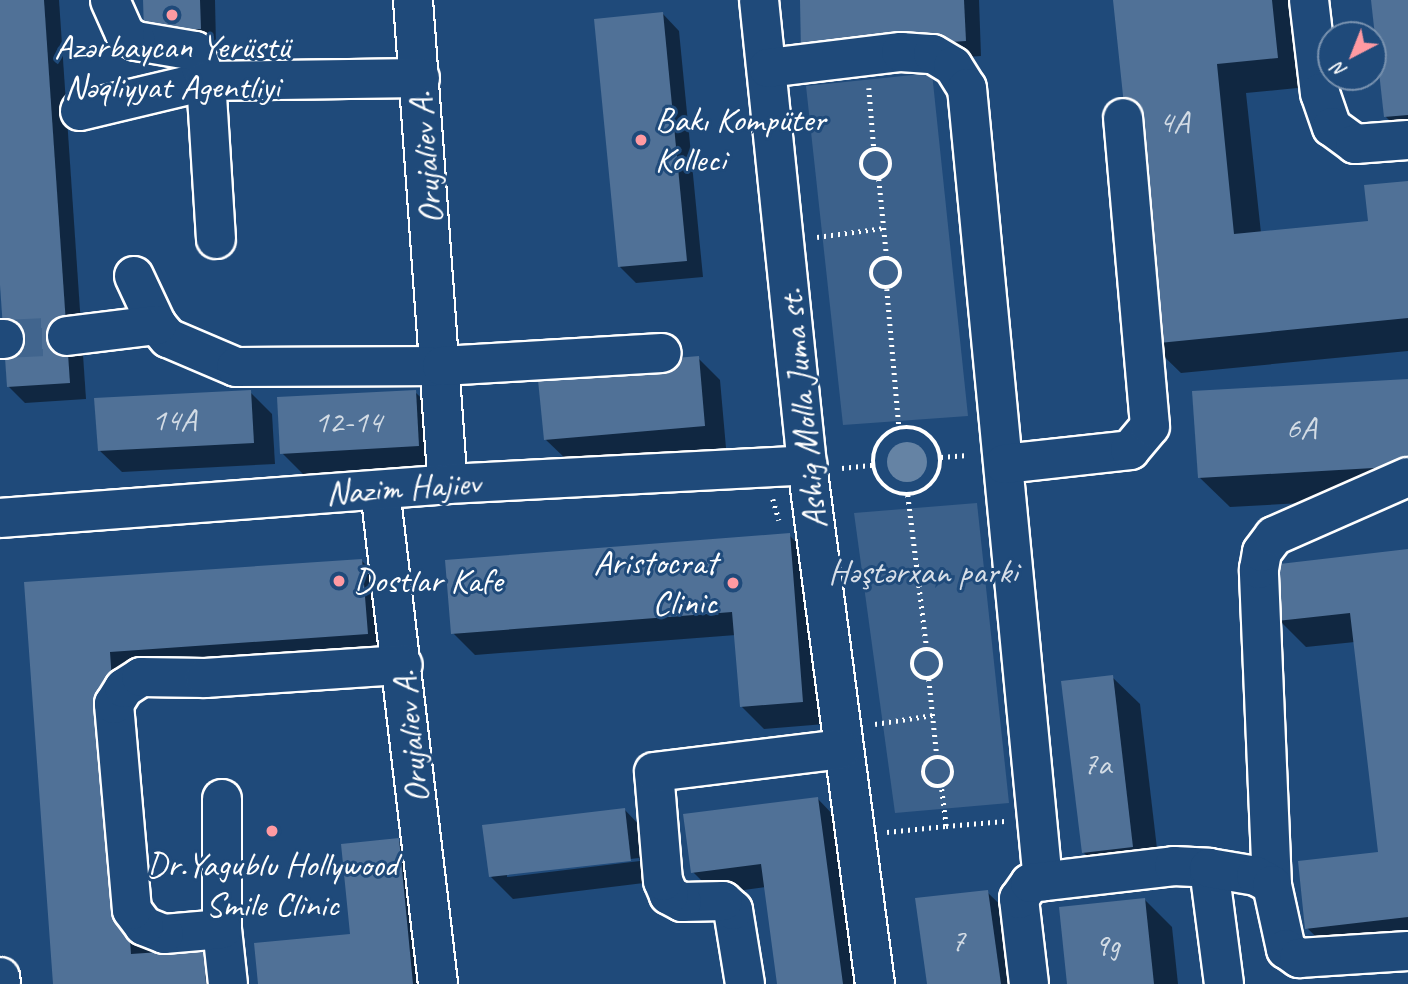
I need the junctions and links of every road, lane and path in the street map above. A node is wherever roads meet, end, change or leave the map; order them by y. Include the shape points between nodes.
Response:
1 (110, 0) edge
2 (414, 0) edge
3 (759, 0) edge
4 (1309, 0) edge
5 (768, 68) junction
6 (420, 78) junction
7 (206, 81) junction
8 (869, 84) dead end
9 (80, 111) dead end
10 (1123, 118) dead end
11 (1408, 140) edge
12 (874, 149) junction
13 (879, 179) junction
14 (884, 228) junction
15 (216, 239) dead end
16 (810, 239) dead end
17 (887, 258) junction
18 (135, 276) dead end
19 (887, 289) junction
20 (157, 325) junction
21 (67, 336) tunnel mouth
22 (662, 353) dead end
23 (442, 366) junction
24 (899, 427) junction
25 (1004, 464) junction
26 (873, 465) junction
27 (822, 467) junction
28 (1408, 477) edge
29 (448, 484) junction
30 (380, 490) junction
31 (908, 495) junction
32 (0, 518) edge
33 (927, 649) junction
34 (403, 665) junction
35 (929, 679) junction
36 (933, 715) junction
37 (852, 737) junction
38 (937, 757) junction
39 (941, 786) junction
40 (222, 799) dead end
41 (876, 833) dead end
42 (1209, 868) junction
43 (1044, 881) junction
44 (1272, 886) junction
45 (222, 929) junction
46 (1408, 951) edge
47 (0, 977) edge
48 (1, 984) edge
49 (228, 984) edge
50 (438, 984) edge
51 (745, 984) edge
52 (875, 984) edge
53 (1028, 984) edge
54 (1224, 984) edge

1 - 7 street via 125,34 136,41 195,51
2 - 6 street, Orujaliev A.
3 - 5 street, Ashig Molla Juma st.
4 - 11 street via 1320,93 1332,127 1356,144
5 - 25 street via 901,52 933,54 953,66 967,88
5 - 27 street, Ashig Molla Juma st.
6 - 7 street
6 - 23 street, Orujaliev A.
7 - 9 street
7 - 15 street
8 - 12 path
10 - 25 street via 1150,426 1130,450
12 - 13 path via 886,153 891,162 890,171
12 - 13 path via 864,156 862,166 866,175
13 - 14 path
14 - 16 path
14 - 17 path
17 - 19 path via 895,261 902,273 899,282
17 - 19 path via 874,264 871,273 874,283
18 - 20 street
19 - 24 path
20 - 21 street
20 - 23 street via 168,338 236,367
22 - 23 street
23 - 29 street, Orujaliev A.
24 - 26 path via 880,440
24 - 31 path via 922,430 941,457 941,468 929,488
25 - 43 street
26 - 27 path
26 - 31 path via 883,486
27 - 29 street, Nazim Hajiev
27 - 37 street, Ashig Molla Juma st.
28 - 44 street via 1274,536 1262,552 1259,569
29 - 30 street, Nazim Hajiev
30 - 32 street, Nazim Hajiev
30 - 34 street, Orujaliev A.
31 - 33 path
33 - 35 path via 942,661 940,671
33 - 35 path via 917,652 912,666 916,675
34 - 45 street via 205,678 141,677 124,688 114,704 132,910 144,926 164,934
34 - 50 street, Orujaliev A.
35 - 36 path
36 - 37 path
36 - 38 path
37 - 51 street via 654,772 653,807 666,888 682,902 723,901 733,911
37 - 52 street, Ashig Molla Juma st.
38 - 39 path via 948,760 953,769 952,779
38 - 39 path via 925,764 923,773 928,782
39 - 41 path via 946,825
40 - 45 street
42 - 43 street via 1174,866
42 - 44 street via 1256,876
42 - 54 street
43 - 53 street via 1030,883 1018,899
44 - 46 street via 1286,949 1292,955
45 - 49 street
47 - 48 street

